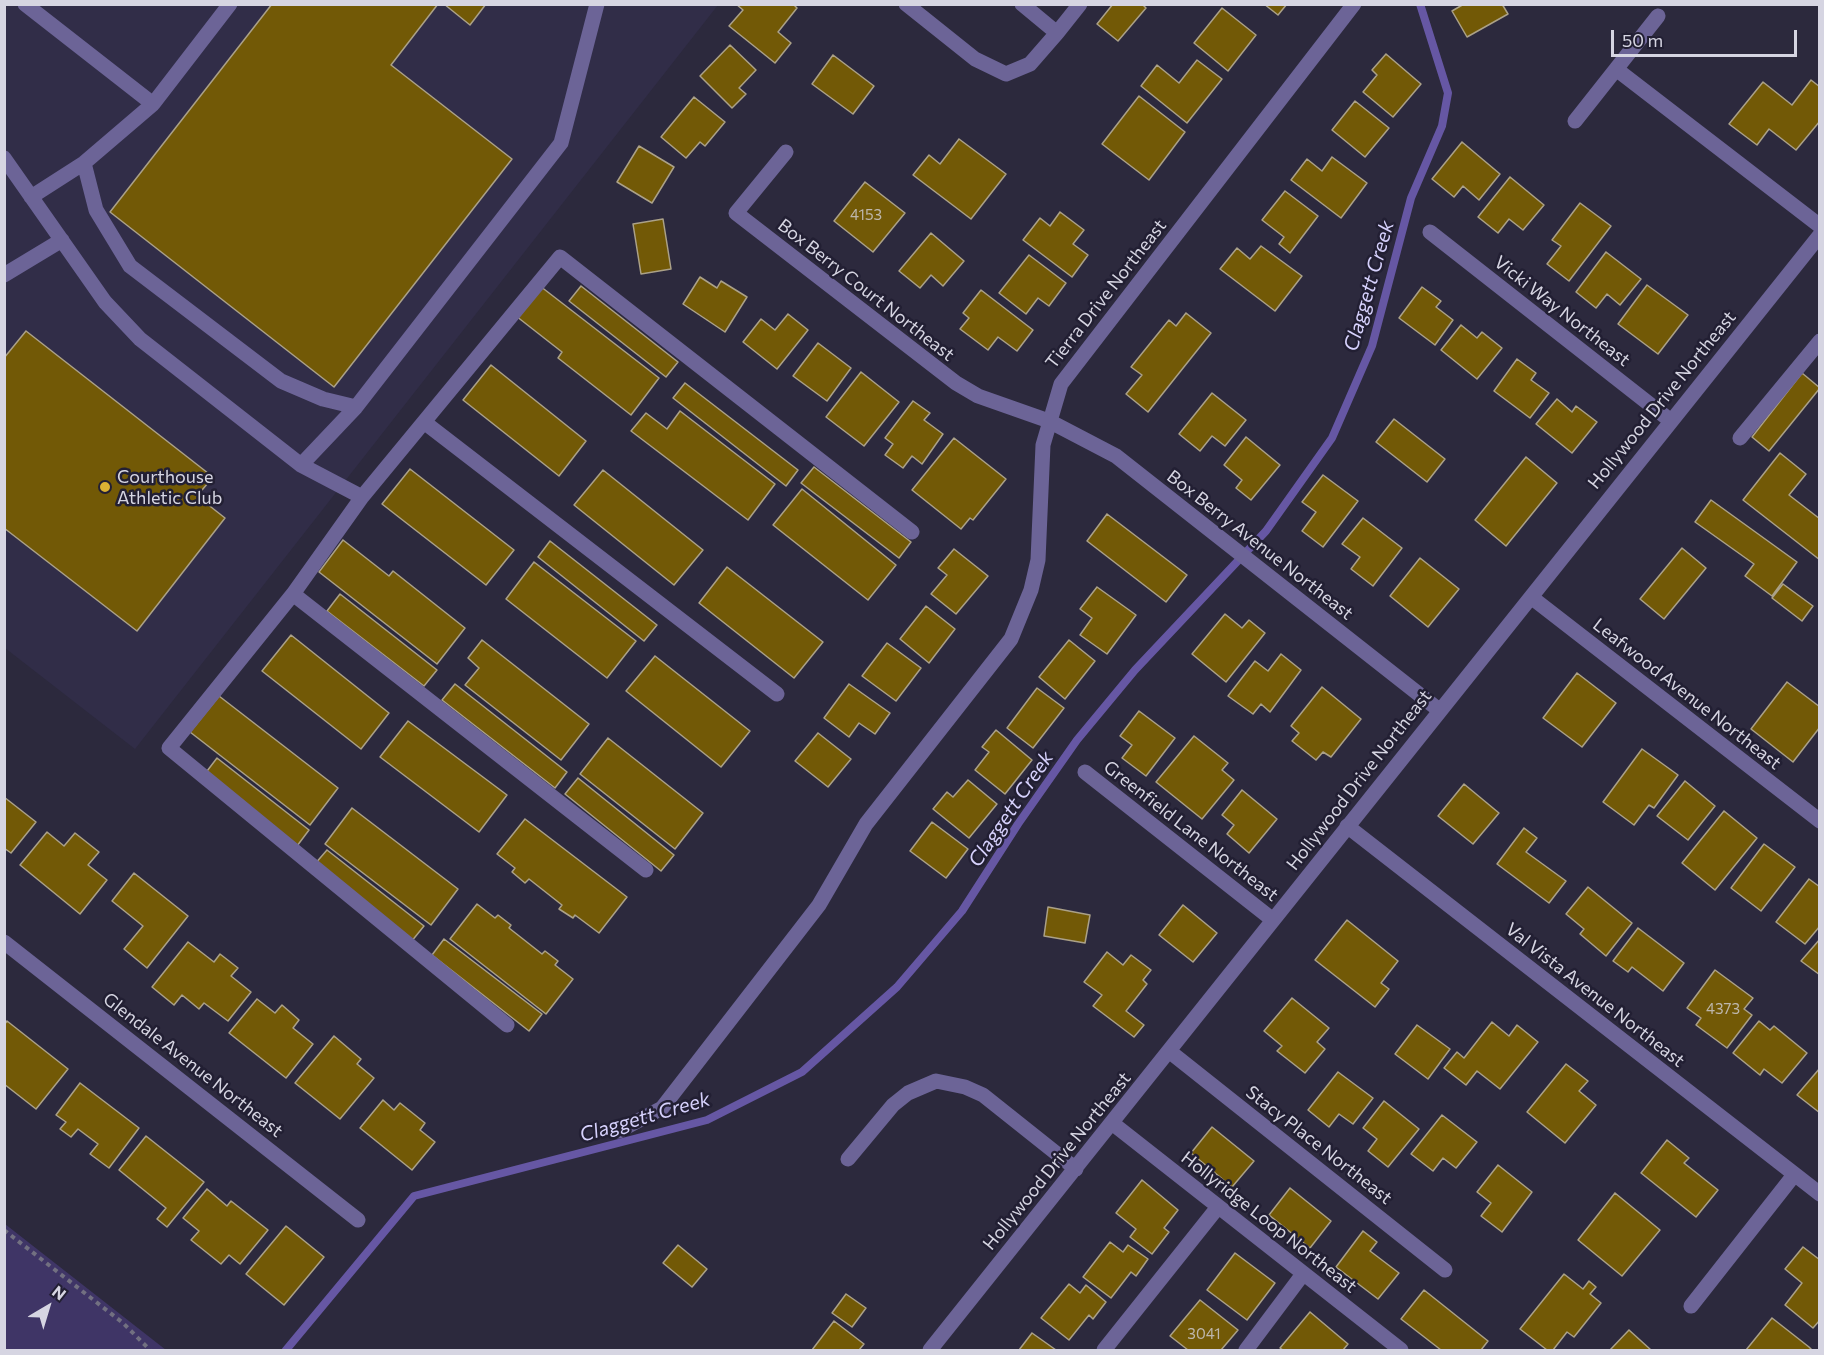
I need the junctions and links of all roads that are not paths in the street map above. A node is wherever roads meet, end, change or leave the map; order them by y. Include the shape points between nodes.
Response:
1 (25, 4) edge
2 (230, 4) edge
3 (597, 4) edge
4 (906, 4) edge
5 (1022, 4) edge
6 (1080, 4) edge
7 (1354, 4) edge
8 (1658, 16) dead end
9 (1057, 33) junction
10 (1616, 69) junction
11 (153, 104) junction
12 (1575, 121) dead end
13 (786, 152) dead end
14 (4, 158) edge
15 (84, 163) junction
16 (32, 197) junction
17 (1820, 226) edge
18 (1430, 232) dead end
19 (1820, 234) edge
20 (62, 240) junction
21 (4, 275) edge
22 (1820, 341) edge
23 (356, 408) junction
24 (1049, 421) junction
25 (1671, 421) junction
26 (424, 422) junction
27 (1740, 438) dead end
28 (301, 465) junction
29 (362, 497) junction
30 (912, 532) dead end
31 (293, 594) junction
32 (1531, 597) junction
33 (777, 694) dead end
34 (1439, 710) junction
35 (1085, 772) dead end
36 (1820, 821) edge
37 (1347, 826) junction
38 (646, 870) dead end
39 (1274, 920) junction
40 (4, 942) edge
41 (507, 1024) dead end
42 (1169, 1051) junction
43 (1112, 1123) junction
44 (619, 1131) dead end
45 (848, 1159) dead end
46 (1076, 1169) junction
47 (1794, 1174) junction
48 (1820, 1194) edge
49 (1218, 1207) junction
50 (358, 1220) dead end
51 (1445, 1270) dead end
52 (1303, 1274) junction
53 (1691, 1306) dead end
54 (930, 1350) edge
55 (1104, 1350) edge
56 (1246, 1350) edge
57 (1401, 1350) edge

1 - 11 street
2 - 11 street
3 - 23 street via 561,143
4 - 9 street via 975,59 1006,74 1030,64
5 - 9 street
6 - 9 street
7 - 24 street, Tierra Drive Northeast via 1061,384
8 - 10 street
10 - 12 street
10 - 17 street
11 - 15 street
13 - 24 street, Box Berry Court Northeast via 736,213 956,383 978,396
14 - 16 street
15 - 16 street
15 - 23 street via 96,210 130,266 281,381
16 - 20 street
18 - 25 street, Vicki Way Northeast
19 - 25 street, Hollywood Drive Northeast
20 - 21 street
20 - 28 street via 105,302 140,339
22 - 27 street
23 - 28 street
24 - 34 street, Box Berry Avenue Northeast via 1116,456
24 - 44 street, Tierra Drive Northeast via 1041,476 1038,560 1011,639 866,824 819,905 662,1108
25 - 32 street, Hollywood Drive Northeast
26 - 29 street
26 - 30 street via 560,257
26 - 33 street
28 - 29 street
29 - 31 street
31 - 38 street
31 - 41 street via 170,748
32 - 34 street, Hollywood Drive Northeast
32 - 36 street, Leafwood Avenue Northeast
34 - 37 street, Hollywood Drive Northeast
35 - 39 street, Greenfield Lane Northeast
37 - 39 street, Hollywood Drive Northeast
37 - 47 street, Val Vista Avenue Northeast
39 - 42 street, Hollywood Drive Northeast
40 - 50 street, Glendale Avenue Northeast
42 - 43 street, Hollywood Drive Northeast
42 - 51 street, Stacy Place Northeast
43 - 46 street, Hollywood Drive Northeast
43 - 49 street, Hollyridge Loop Northeast
45 - 46 street via 893,1105 908,1093 936,1081 983,1095
46 - 54 street, Hollywood Drive Northeast
47 - 48 street, Val Vista Avenue Northeast
47 - 53 street
49 - 52 street, Hollyridge Loop Northeast
49 - 55 street
52 - 56 street
52 - 57 street, Hollyridge Loop Northeast

